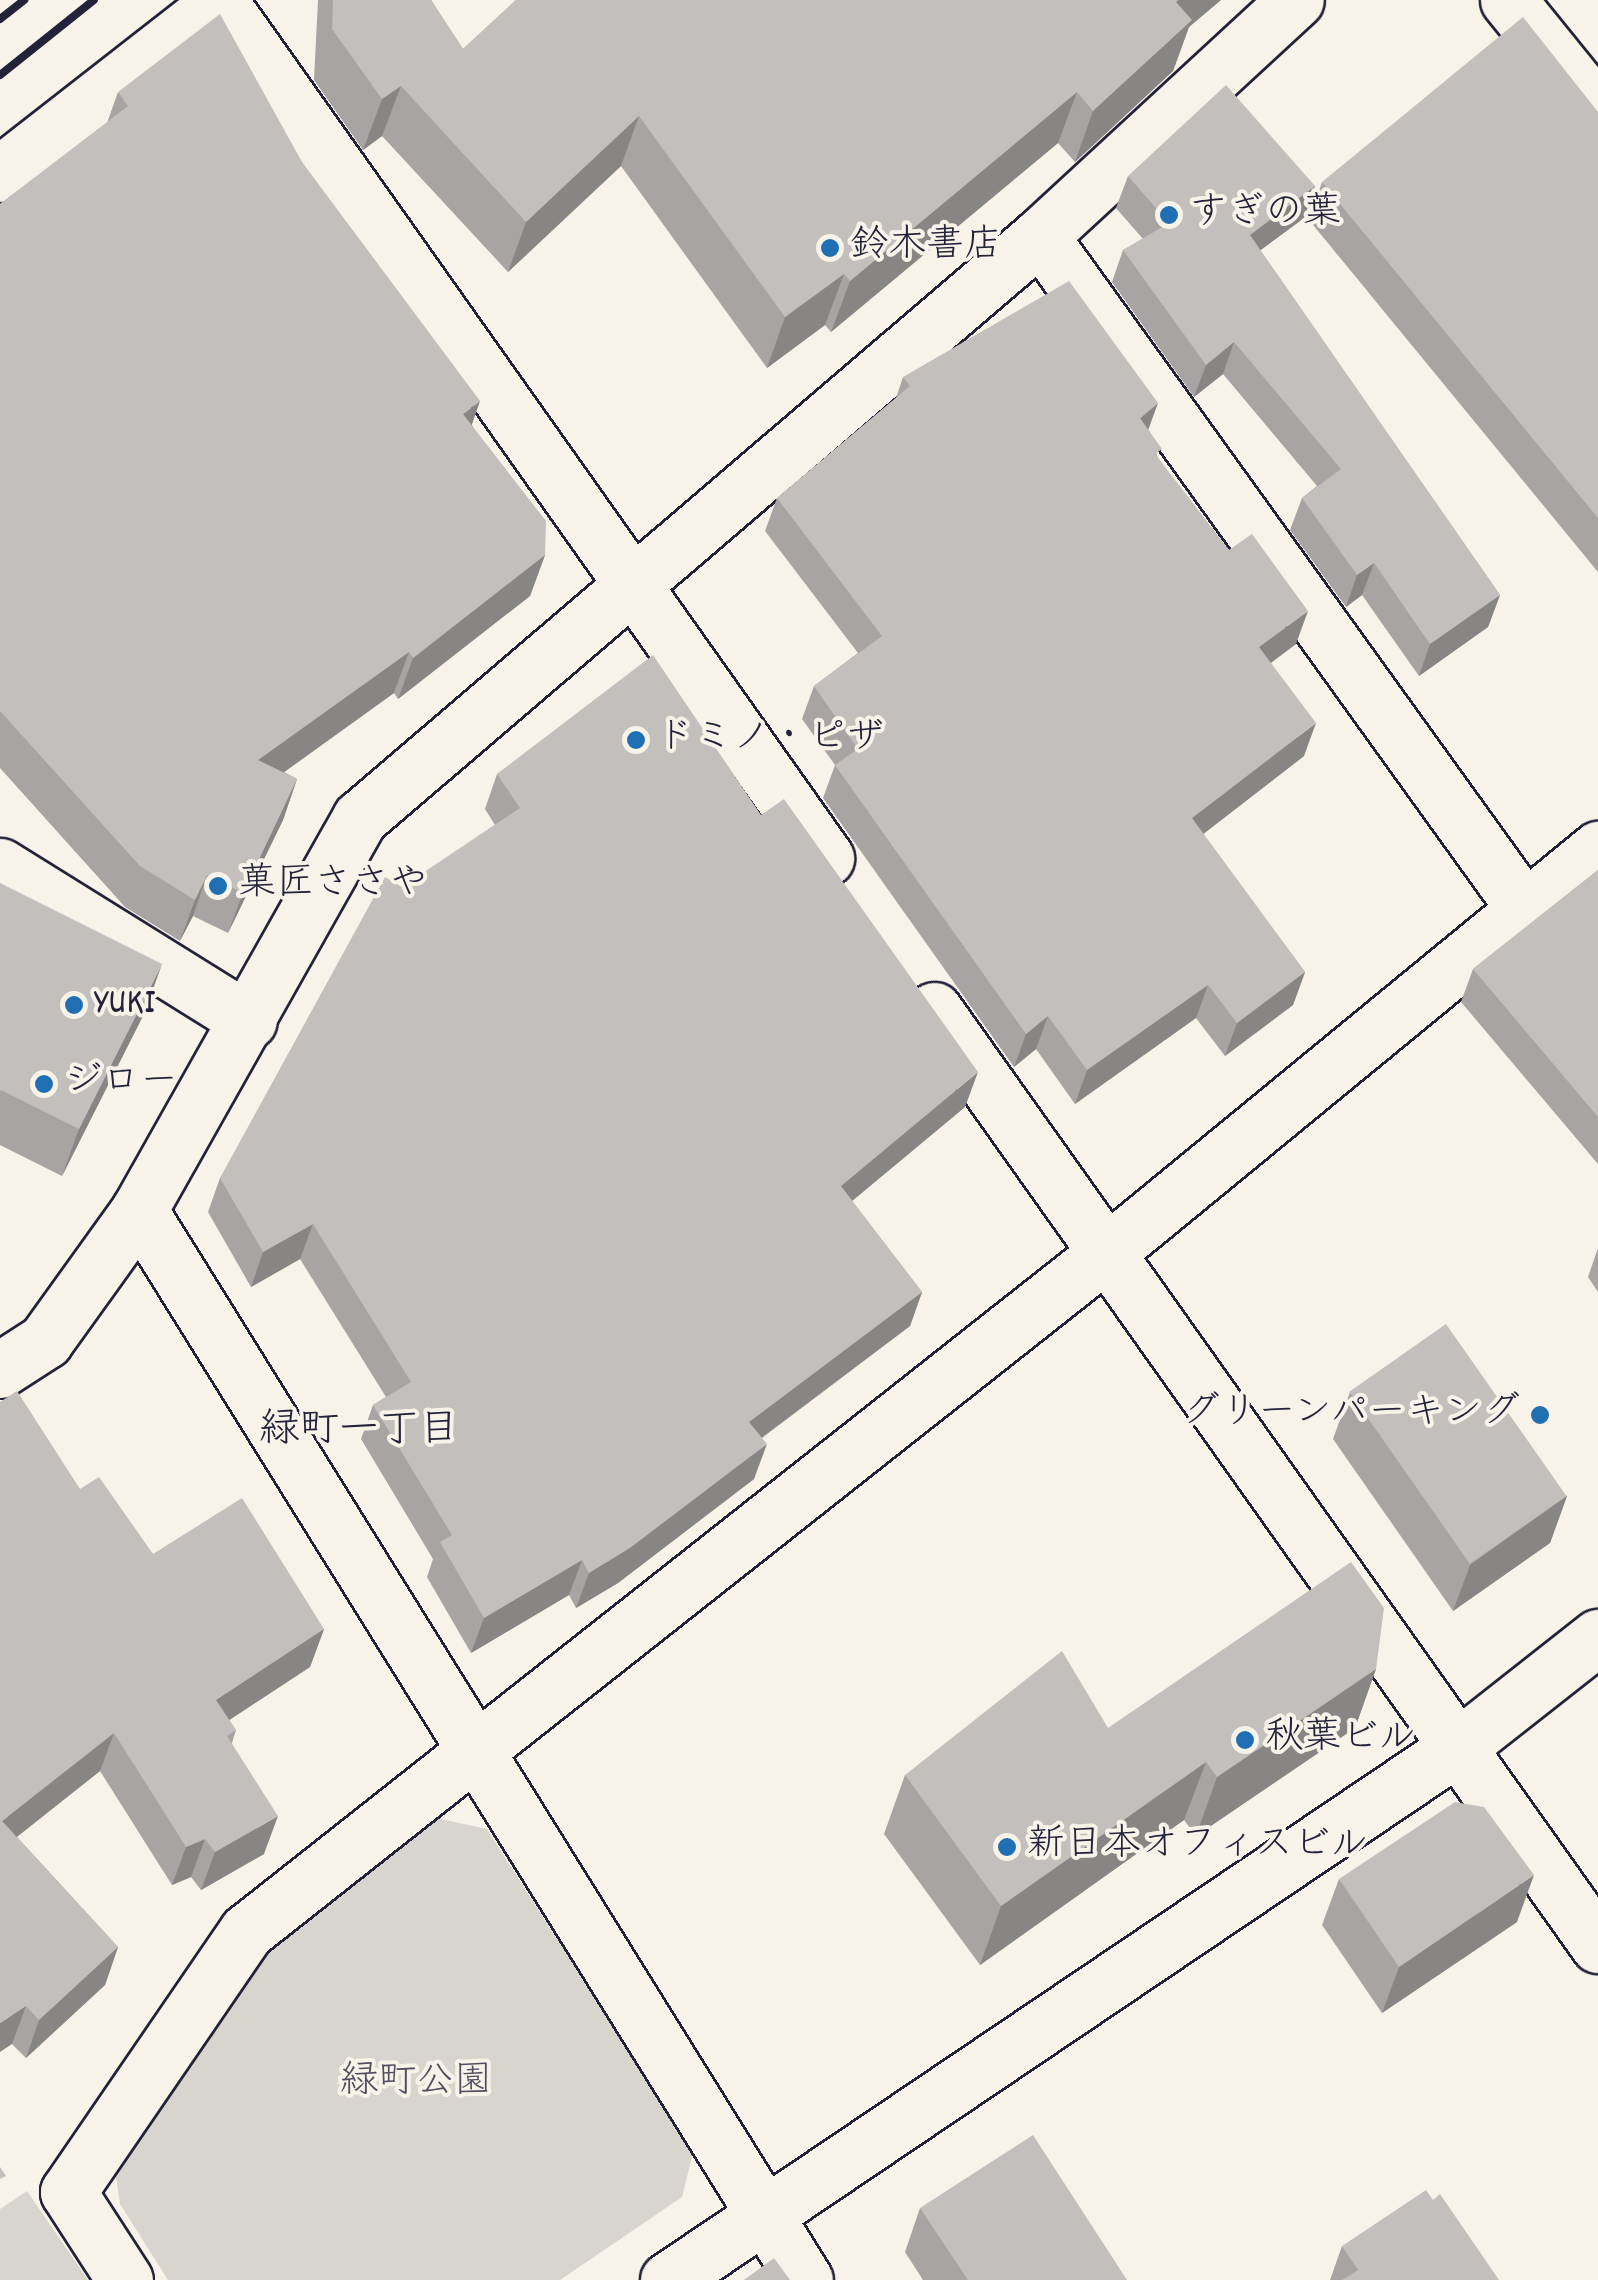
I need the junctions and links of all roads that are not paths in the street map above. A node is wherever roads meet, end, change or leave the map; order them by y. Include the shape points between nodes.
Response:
1 (1296, 0) edge
2 (1508, 0) edge
3 (221, 1) edge
4 (1598, 111) edge
5 (0, 174) edge
6 (1040, 236) junction
7 (634, 588) junction
8 (1598, 849) edge
9 (0, 866) edge
10 (853, 896) edge
11 (1524, 908) junction
12 (899, 961) edge
13 (248, 1021) junction
14 (140, 1210) junction
15 (1106, 1253) junction
16 (0, 1370) edge
17 (1598, 1638) edge
18 (471, 1747) junction
19 (1458, 1747) junction
20 (1598, 1945) edge
21 (763, 2215) junction
22 (124, 2280) edge
23 (668, 2280) edge
24 (805, 2280) edge

1 - 6 street
2 - 4 street
3 - 5 street
3 - 7 street
6 - 7 street
6 - 11 street
7 - 10 street
7 - 13 street via 360,818
8 - 11 street
9 - 13 street
11 - 15 street
12 - 15 street
13 - 14 street
14 - 16 street via 46,1340
14 - 18 street
15 - 18 street
15 - 19 street
17 - 19 street
18 - 21 street
18 - 22 street via 246,1932 68,2192
19 - 20 street
19 - 21 street
21 - 23 street
21 - 24 street

